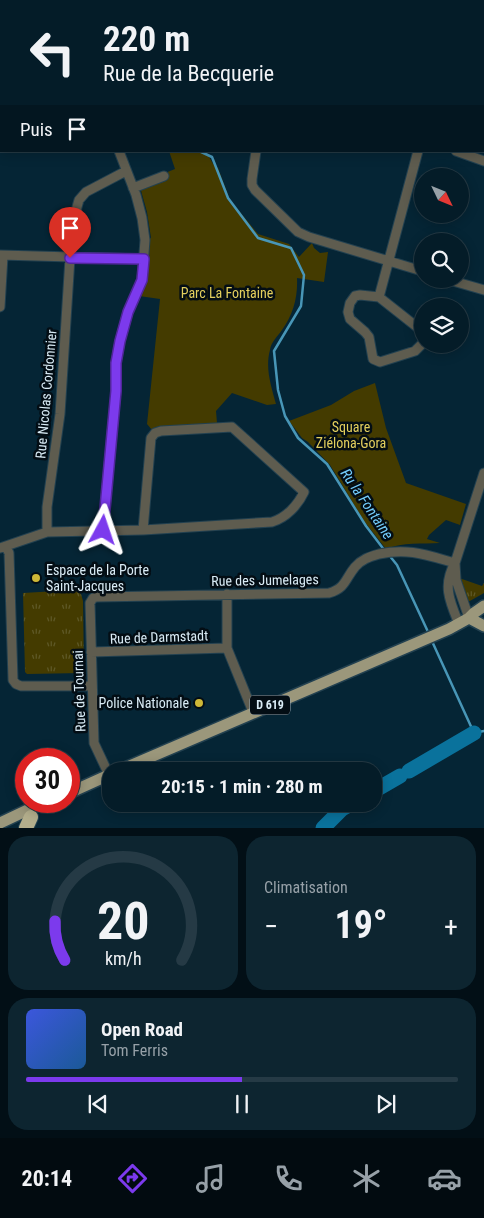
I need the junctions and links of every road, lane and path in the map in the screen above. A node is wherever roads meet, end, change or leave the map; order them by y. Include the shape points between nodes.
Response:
1 (119, 152) edge
2 (256, 152) edge
3 (418, 152) edge
4 (459, 152) edge
5 (484, 161) edge
6 (126, 171) junction
7 (164, 176) dead end
8 (133, 188) junction
9 (1, 256) edge
10 (70, 258) junction
11 (144, 259) junction
12 (388, 261) junction
13 (414, 269) edge
14 (469, 286) edge
15 (484, 290) edge
16 (379, 297) junction
17 (0, 307) edge
18 (414, 325) edge
19 (414, 351) edge
20 (484, 473) edge
21 (103, 530) junction
22 (143, 530) junction
23 (47, 532) junction
24 (3, 548) edge
25 (455, 564) junction
26 (227, 594) junction
27 (90, 603) joint
28 (484, 606) edge
29 (484, 620) edge
30 (464, 621) junction
31 (484, 626) edge
32 (227, 648) junction
33 (91, 652) junction
34 (92, 686) junction
35 (253, 712) junction
36 (105, 762) edge
37 (139, 762) edge
38 (102, 779) edge
39 (80, 789) edge
40 (20, 813) edge
41 (38, 813) edge
42 (0, 822) edge
43 (28, 822) edge
44 (6, 828) edge

1 - 6 street
2 - 12 street via 252,185 298,232
3 - 12 street
4 - 5 street
6 - 8 street
6 - 10 street, Rue Nicolas Cordonnier via 86,192 79,200
7 - 8 street
8 - 11 street via 146,240
9 - 10 street
9 - 17 street
10 - 11 street
10 - 23 street, Rue Nicolas Cordonnier via 60,414 47,507
11 - 21 street via 142,280 128,312 116,363
12 - 13 street
12 - 16 street
14 - 15 street
16 - 18 street
16 - 19 street via 355,296 348,312 350,319 369,337 373,360 380,362
20 - 25 street
21 - 22 street
21 - 23 street
22 - 22 street via 151,438 161,431 232,427 304,492 282,519 272,522
23 - 24 street
24 - 34 street via 9,553 13,680 21,686
25 - 26 street, Rue des Jumelages via 408,551 385,553 361,560 343,587 328,593
25 - 30 street
26 - 27 street, Rue des Jumelages via 97,597
26 - 32 street
27 - 33 street, Rue de Tournai
28 - 30 main road
29 - 30 main road
30 - 31 main road
30 - 35 main road, D 619
32 - 33 street, Rue de Darmstadt
32 - 35 street
33 - 34 street, Rue de Tournai
34 - 36 street, Rue de Tournai via 94,743
35 - 37 main road, D 619
38 - 39 main road, D 619
40 - 42 main road
41 - 43 main road
43 - 44 main road

